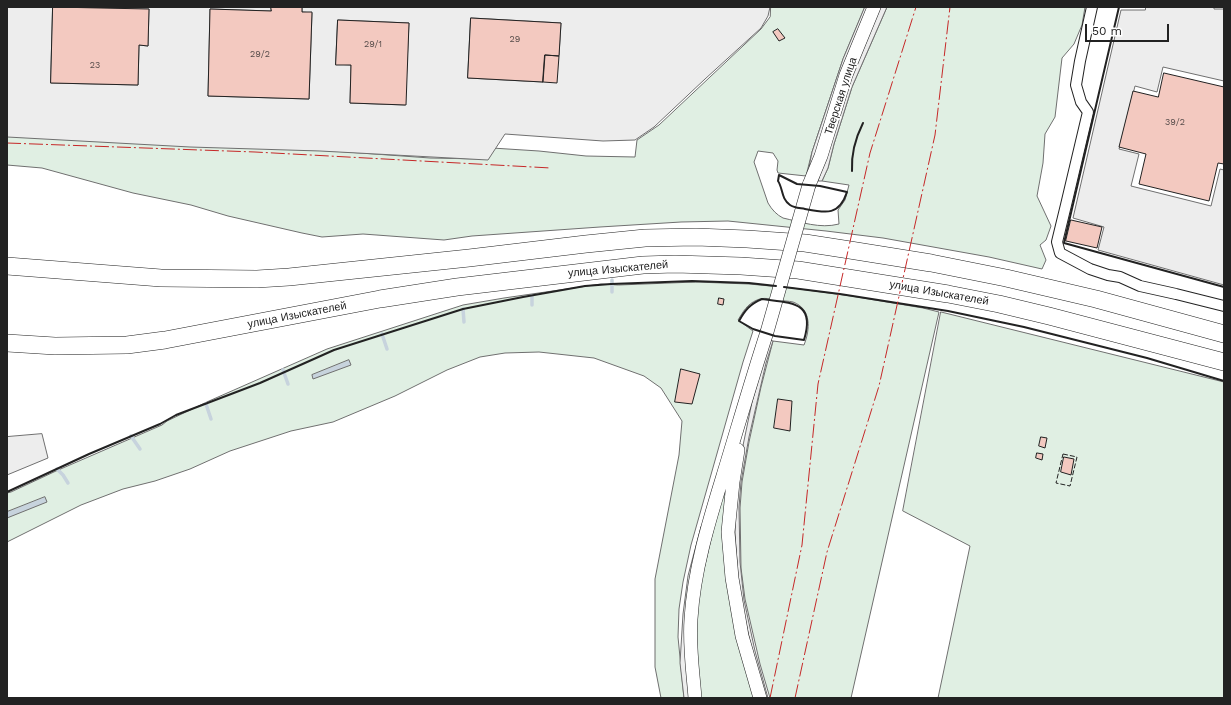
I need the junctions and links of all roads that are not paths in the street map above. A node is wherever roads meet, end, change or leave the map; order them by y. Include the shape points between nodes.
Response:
1 (874, 7) edge
2 (1092, 7) edge
3 (7, 266) edge
4 (1224, 306) edge
5 (767, 332) junction
6 (1224, 334) edge
7 (7, 343) edge
8 (1224, 362) edge
9 (695, 698) edge
10 (760, 698) edge

1 - 5 street, Тверская улица, bridge via 846,74 821,156 809,185
2 - 4 street via 1076,85 1081,102 1088,112 1057,242 1060,253 1090,269 1120,277 1140,286
3 - 6 highway via 161,278 257,279 645,238 747,239 805,243 999,276
5 - 9 street via 696,577 690,643
5 - 10 street via 742,430 728,532 732,578 742,636
7 - 8 highway, улица Изыскателей via 106,346 172,339 457,287 643,265 683,264 798,270 948,294 1042,314

